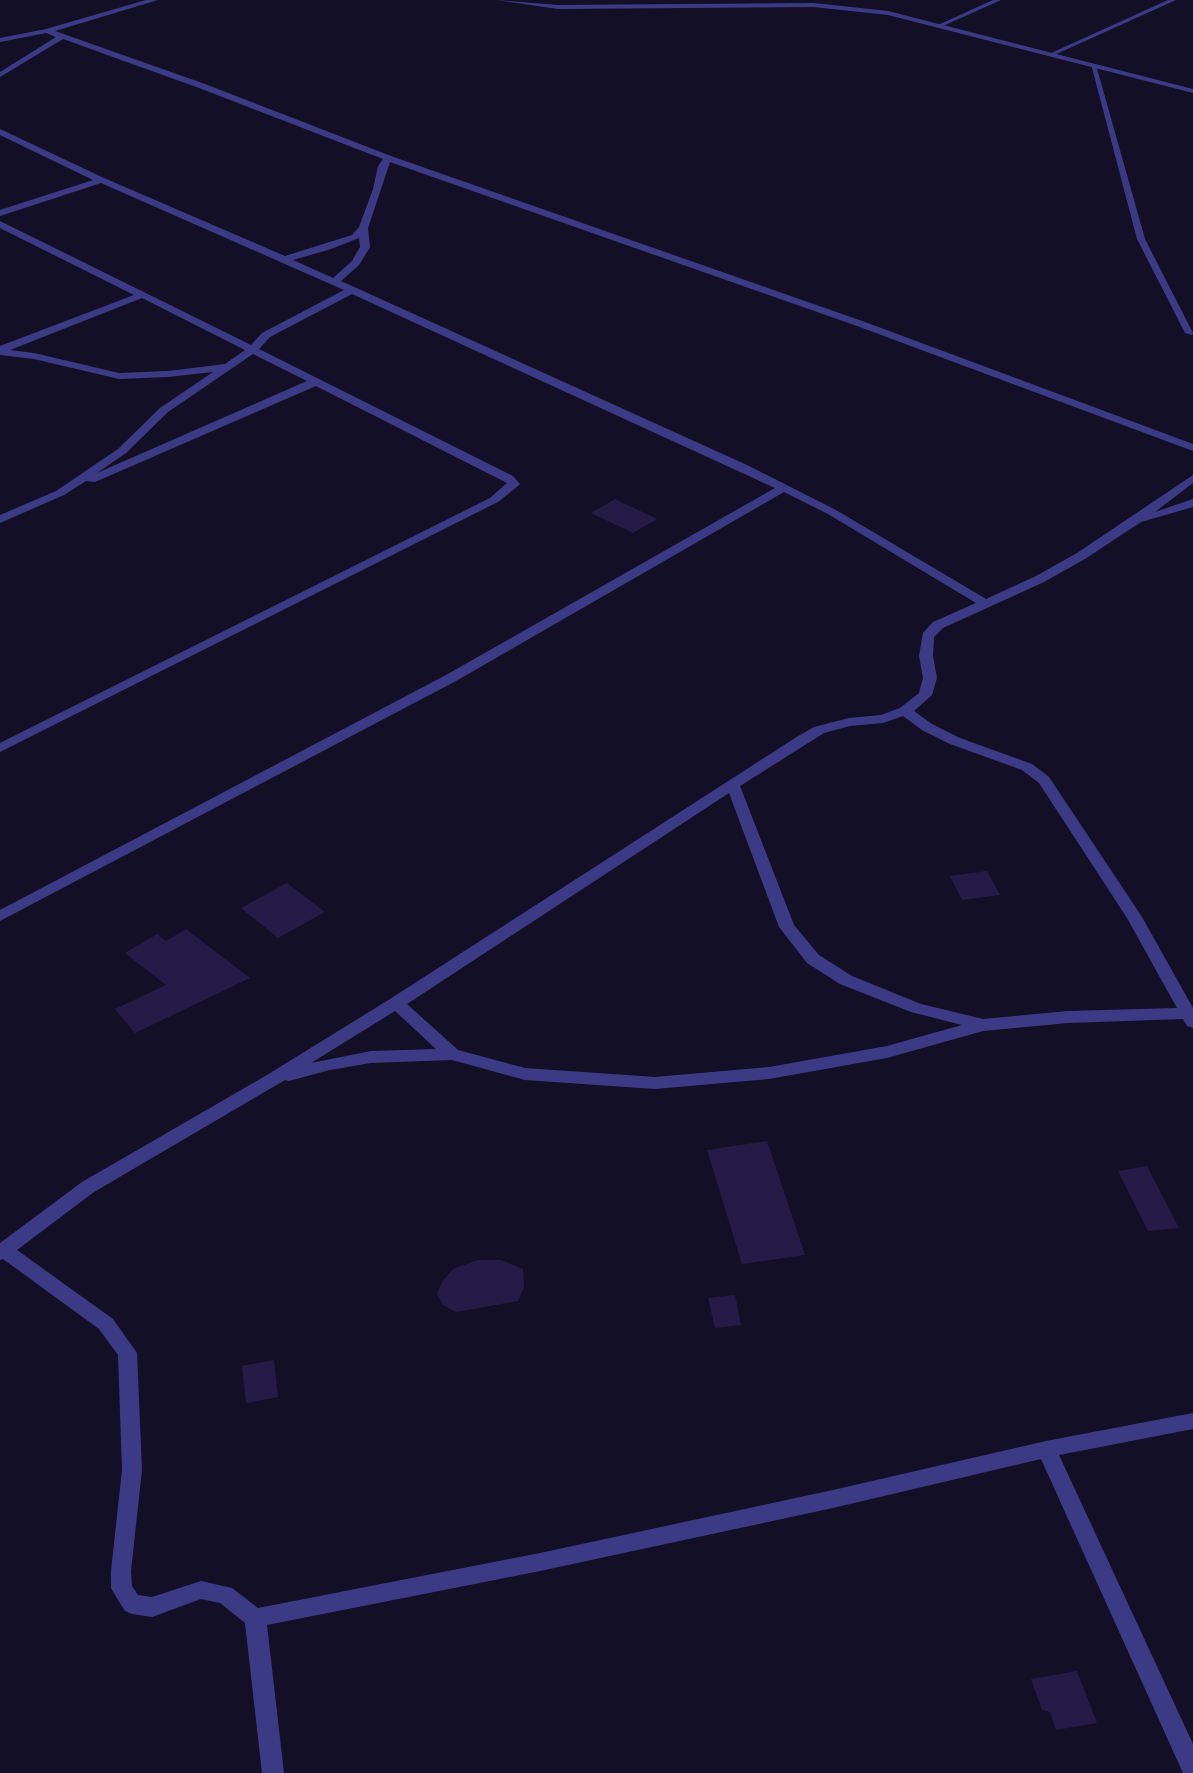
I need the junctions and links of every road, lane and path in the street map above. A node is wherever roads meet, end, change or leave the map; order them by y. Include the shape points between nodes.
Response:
1 (154, 0) edge
2 (500, 0) edge
3 (998, 0) edge
4 (1173, 0) edge
5 (813, 3) edge
6 (941, 25) junction
7 (47, 31) junction
8 (60, 38) junction
9 (0, 40) edge
10 (1052, 54) junction
11 (1093, 65) junction
12 (0, 75) edge
13 (1193, 91) edge
14 (0, 132) edge
15 (388, 158) junction
16 (101, 180) junction
17 (0, 213) edge
18 (0, 224) edge
19 (363, 228) junction
20 (284, 259) junction
21 (334, 282) junction
22 (352, 290) junction
23 (141, 295) junction
24 (1189, 333) dead end
25 (252, 350) junction
26 (0, 351) edge
27 (226, 366) junction
28 (315, 382) junction
29 (1193, 448) edge
30 (1193, 478) edge
31 (783, 488) junction
32 (60, 494) junction
33 (1193, 503) edge
34 (0, 519) edge
35 (1132, 523) junction
36 (985, 603) junction
37 (905, 711) junction
38 (0, 748) edge
39 (733, 785) junction
40 (0, 916) edge
41 (396, 1002) junction
42 (1189, 1017) edge
43 (983, 1025) junction
44 (452, 1054) junction
45 (273, 1079) junction
46 (2, 1252) edge
47 (1193, 1421) edge
48 (1046, 1449) junction
49 (255, 1618) junction
50 (1193, 1769) edge
51 (273, 1773) edge

1 - 7 street
2 - 5 street via 558,6
3 - 6 lane
4 - 10 lane
5 - 6 street
6 - 10 street
7 - 8 street
7 - 9 street
8 - 12 street
8 - 15 street via 202,86
10 - 11 street
11 - 13 street
11 - 24 lane via 1141,238
14 - 16 street
15 - 19 street
15 - 29 street via 850,320
16 - 17 street
16 - 20 street
18 - 23 street
19 - 20 street via 355,237
19 - 21 street via 365,247 356,263
20 - 21 street
21 - 22 street
22 - 25 street via 266,335
22 - 31 street
23 - 25 street
23 - 26 street
25 - 27 street
25 - 28 street
26 - 27 street via 119,376
27 - 32 street via 164,410 122,451
28 - 32 street
28 - 38 street via 509,478 514,484 494,500
30 - 35 street
31 - 36 street via 832,512
31 - 40 street via 451,678
32 - 34 street
33 - 35 street
35 - 36 street via 1050,573
36 - 37 street via 938,625 928,636 930,678 925,696
37 - 39 street via 883,719 819,730
37 - 42 street via 946,737 1027,767 1044,780 1134,917
39 - 41 street
39 - 43 street via 787,927 813,958 846,980 917,1008
41 - 44 street
41 - 45 street
42 - 43 street via 1068,1017
43 - 44 street via 887,1052 769,1073 655,1083 525,1074
44 - 45 street via 371,1057
45 - 46 street via 88,1187
46 - 49 street via 106,1324 127,1353 132,1470 121,1571 122,1588 132,1604 152,1607 201,1590 225,1595
47 - 48 street
48 - 49 street via 821,1502
48 - 50 street
49 - 51 street

